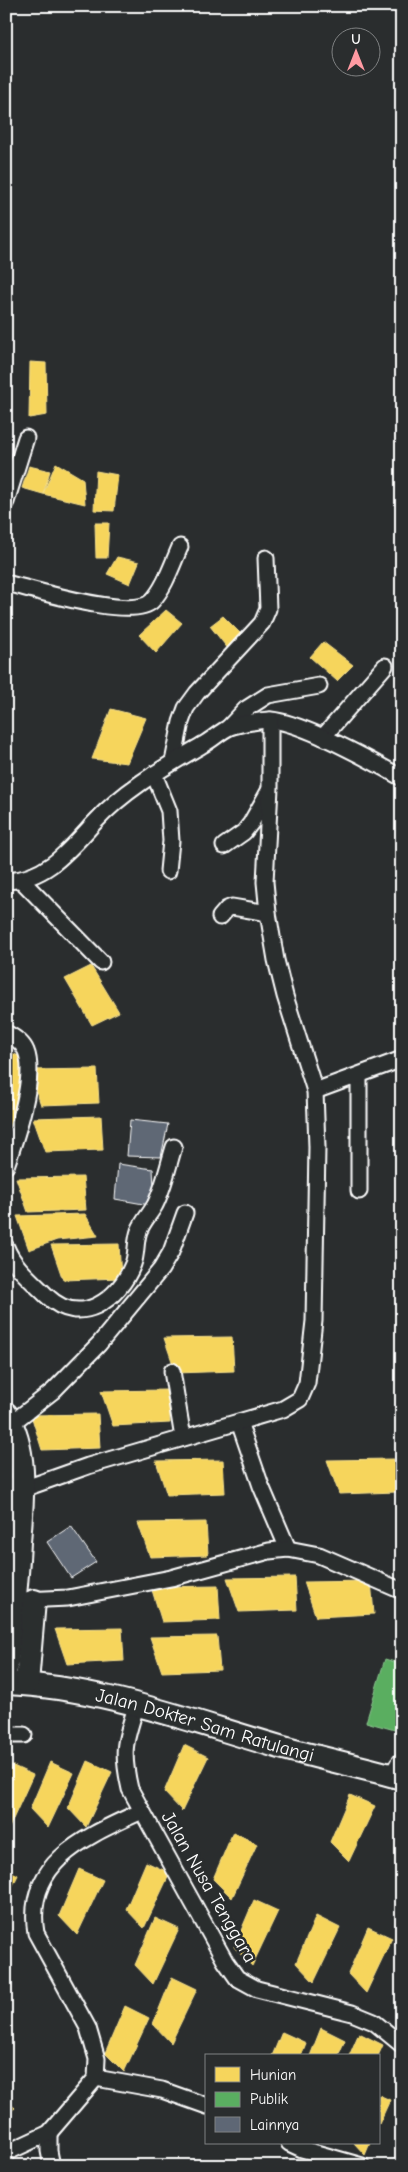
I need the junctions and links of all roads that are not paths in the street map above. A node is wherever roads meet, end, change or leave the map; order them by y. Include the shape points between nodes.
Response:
1 (26, 438) dead end
2 (6, 502) edge
3 (180, 547) dead end
4 (266, 558) dead end
5 (6, 583) edge
6 (385, 666) dead end
7 (319, 686) dead end
8 (270, 720) junction
9 (229, 727) junction
10 (323, 737) junction
11 (173, 762) junction
12 (154, 774) junction
13 (402, 778) edge
14 (270, 788) junction
15 (224, 846) dead end
16 (168, 871) dead end
17 (22, 880) junction
18 (6, 881) edge
19 (268, 914) junction
20 (220, 917) dead end
21 (101, 962) dead end
22 (6, 1033) edge
23 (402, 1058) edge
24 (359, 1076) junction
25 (315, 1091) junction
26 (174, 1147) dead end
27 (6, 1166) edge
28 (359, 1192) dead end
29 (186, 1213) dead end
30 (6, 1247) edge
31 (172, 1371) dead end
32 (9, 1419) edge
33 (239, 1422) junction
34 (183, 1438) junction
35 (15, 1488) edge
36 (288, 1549) junction
37 (402, 1591) edge
38 (25, 1600) junction
39 (6, 1669) edge
40 (17, 1683) edge
41 (137, 1704) junction
42 (6, 1735) edge
43 (24, 1735) dead end
44 (402, 1754) edge
45 (398, 1778) edge
46 (142, 1811) junction
47 (402, 2045) edge
48 (96, 2078) junction
49 (205, 2105) edge
50 (48, 2133) junction
51 (291, 2144) edge
52 (6, 2153) edge
53 (52, 2166) edge
54 (362, 2166) edge

1 - 2 street
3 - 5 street via 166,579 151,602 143,607 108,607
4 - 11 street via 268,609 262,623 186,708
6 - 10 street
7 - 9 street via 268,695 246,709
8 - 9 street
8 - 10 street
8 - 14 street
9 - 11 street
10 - 13 street
11 - 12 street
12 - 16 street via 169,811
12 - 17 street via 116,801 75,845 47,869
14 - 15 street via 244,832
14 - 19 street via 266,882
17 - 18 street
17 - 21 street
19 - 20 street via 232,908
19 - 25 street via 285,996
22 - 27 street via 22,1045 28,1060 22,1112
23 - 24 street
24 - 25 street
24 - 28 street
25 - 33 street via 314,1321 307,1383 300,1399 283,1409
26 - 30 street via 155,1206 140,1229 133,1264 125,1279 92,1308 78,1311 53,1302 26,1276
29 - 32 street via 161,1269 99,1344 53,1391
31 - 34 street
32 - 35 main road via 17,1436
33 - 34 street
33 - 36 street via 261,1486
34 - 35 street
35 - 38 main road
36 - 37 street via 319,1555
36 - 38 street via 269,1551 171,1578 68,1598
38 - 39 main road
38 - 40 main road
40 - 41 main road, Jalan Dokter Sam Ratulangi
41 - 45 main road, Jalan Dokter Sam Ratulangi
41 - 46 street, Jalan Nusa Tenggara via 124,1743 125,1768 130,1789
42 - 43 street
44 - 45 lane via 395,1762
46 - 47 street, Jalan Nusa Tenggara via 237,1978 258,1990 352,2013 374,2022
46 - 48 street via 67,1850 46,1874 35,1912 36,1933 95,2046 98,2059
48 - 49 street via 162,2090
48 - 50 street
50 - 52 street
50 - 53 street
51 - 54 street

